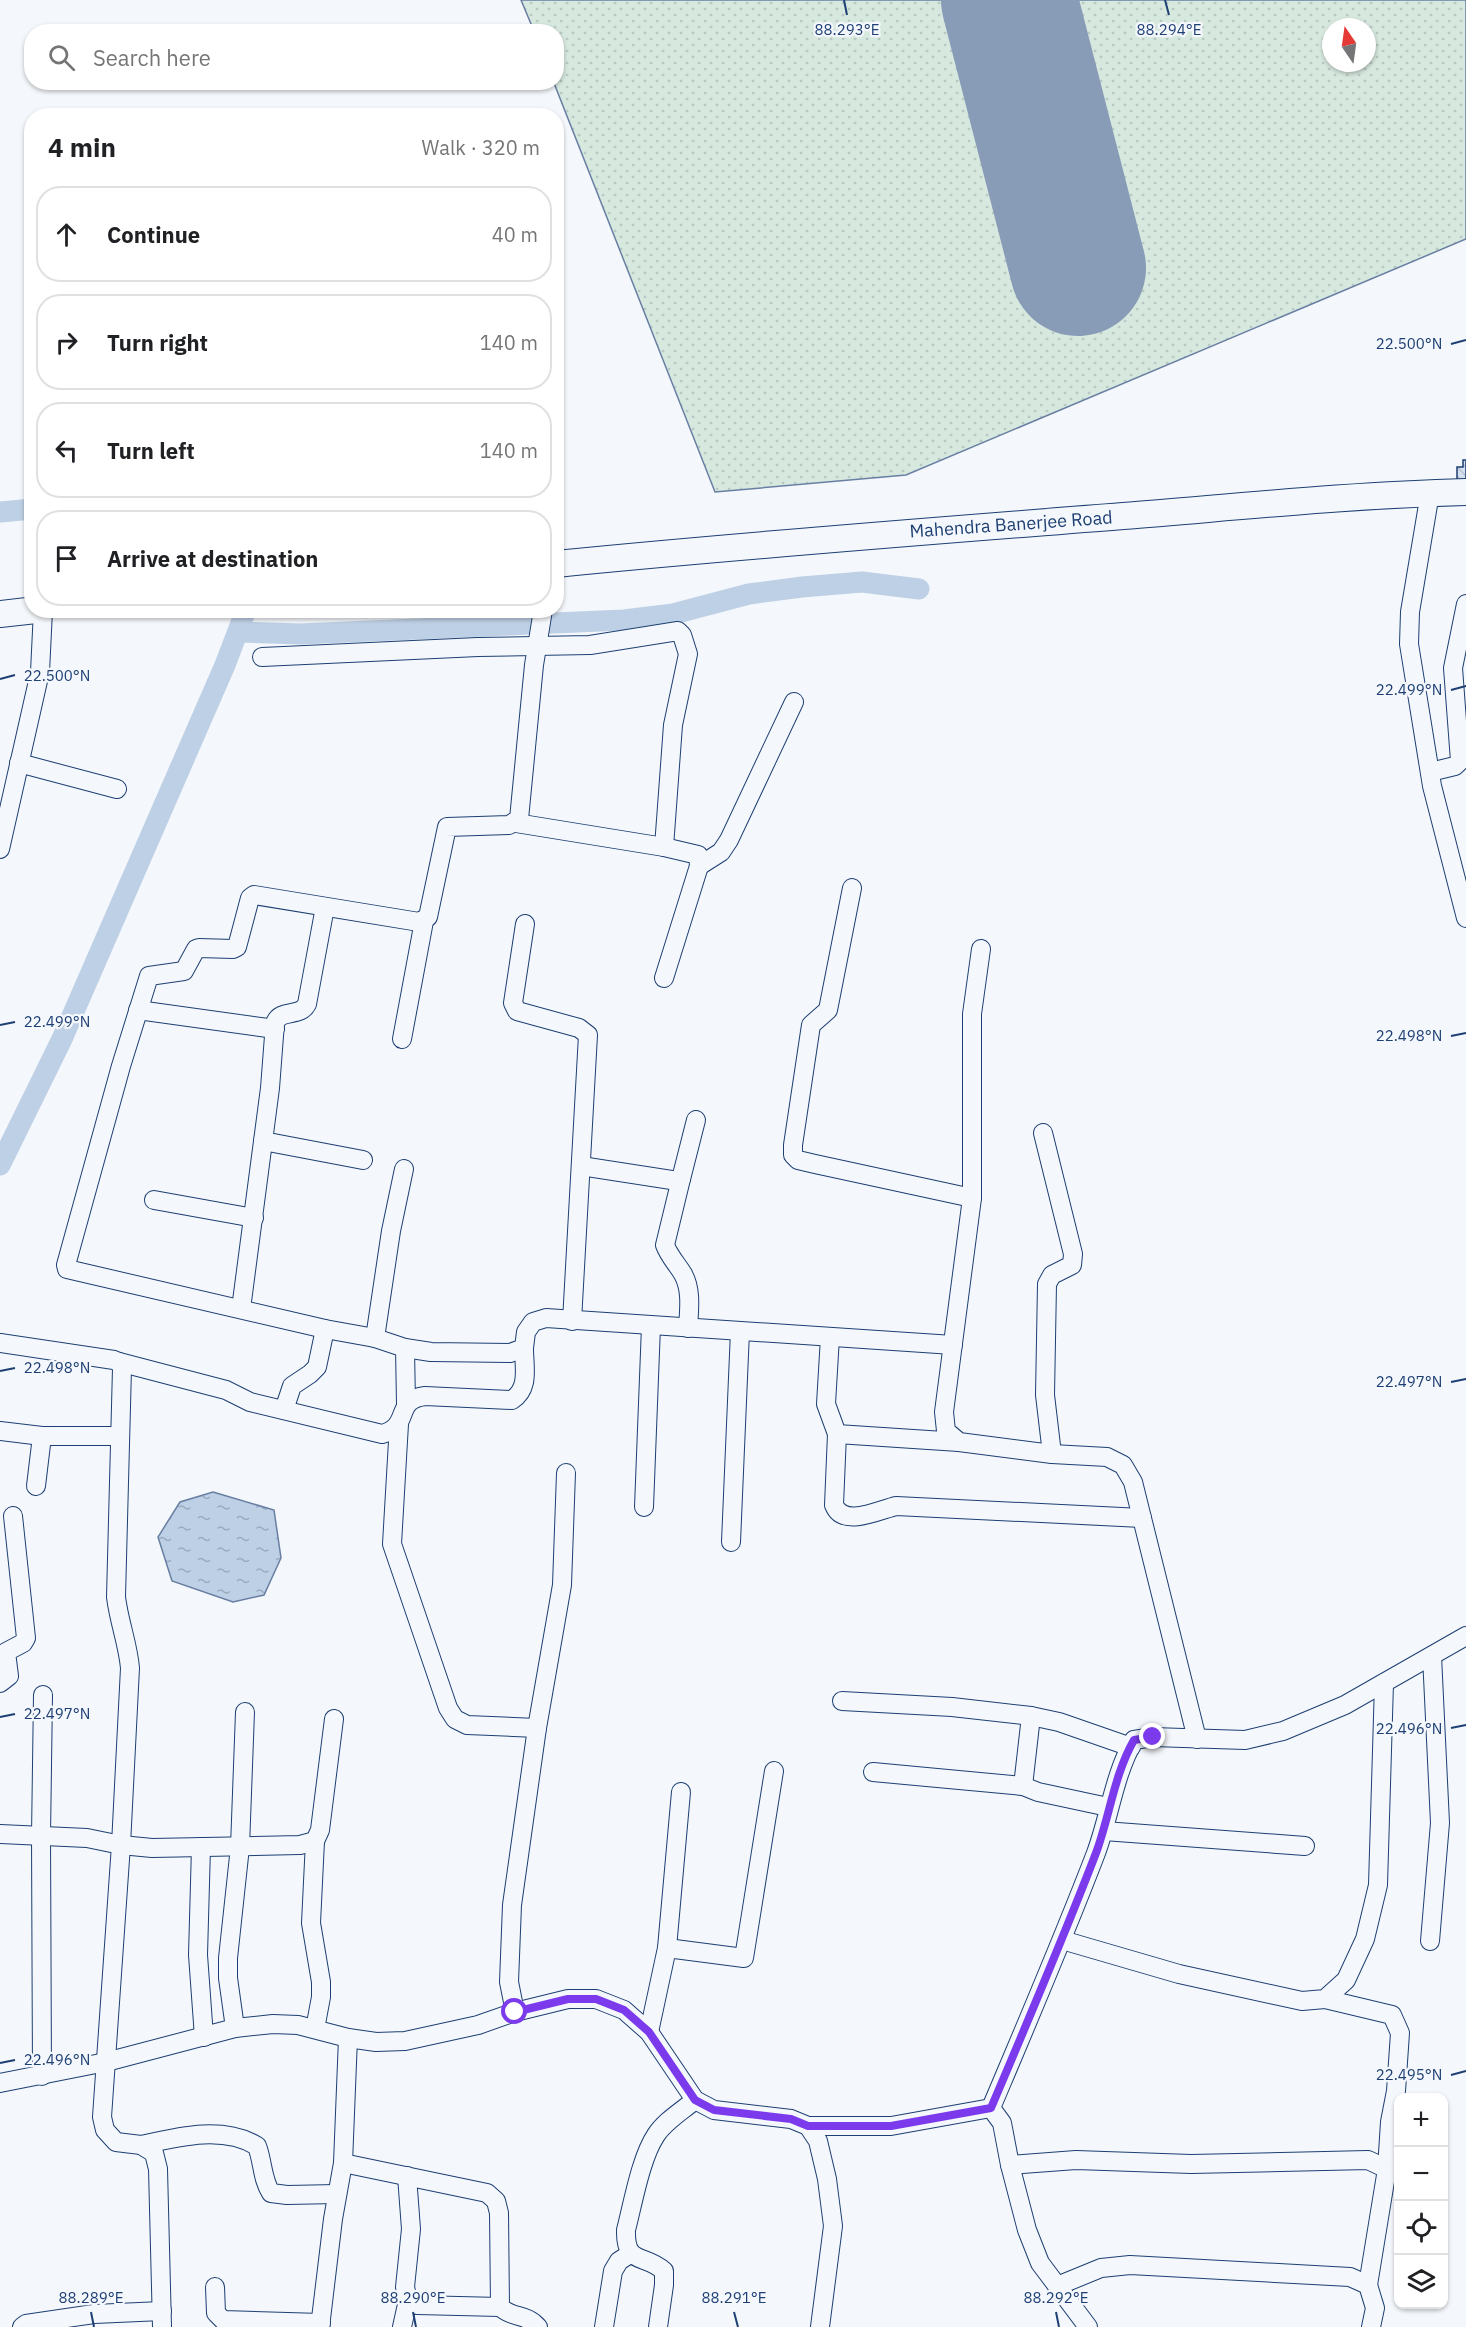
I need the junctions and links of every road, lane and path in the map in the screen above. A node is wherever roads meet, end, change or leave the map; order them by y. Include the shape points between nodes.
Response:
1 (1430, 492) junction
2 (1466, 492) edge
3 (564, 563) edge
4 (1466, 604) edge
5 (24, 611) edge
6 (0, 614) edge
7 (43, 618) edge
8 (542, 618) edge
9 (538, 643) junction
10 (262, 657) dead end
11 (794, 702) dead end
12 (19, 763) junction
13 (1430, 772) junction
14 (117, 789) dead end
15 (516, 823) junction
16 (664, 847) junction
17 (0, 849) edge
18 (1457, 856) edge
19 (699, 866) junction
20 (852, 888) dead end
21 (325, 907) junction
22 (1466, 918) edge
23 (424, 921) junction
24 (525, 924) dead end
25 (981, 949) dead end
26 (664, 978) dead end
27 (138, 1010) junction
28 (275, 1029) junction
29 (402, 1039) dead end
30 (696, 1120) dead end
31 (1043, 1133) dead end
32 (263, 1141) junction
33 (363, 1160) dead end
34 (581, 1166) junction
35 (404, 1169) dead end
36 (681, 1179) junction
37 (972, 1198) junction
38 (154, 1200) dead end
39 (254, 1218) junction
40 (241, 1309) junction
41 (572, 1321) junction
42 (651, 1326) junction
43 (688, 1328) junction
44 (325, 1329) junction
45 (740, 1331) junction
46 (830, 1336) junction
47 (375, 1338) junction
48 (0, 1343) edge
49 (953, 1345) junction
50 (405, 1348) junction
51 (524, 1348) junction
52 (119, 1362) junction
53 (406, 1404) junction
54 (284, 1410) junction
55 (399, 1424) junction
56 (0, 1431) edge
57 (837, 1434) junction
58 (42, 1436) junction
59 (120, 1436) junction
60 (960, 1442) junction
61 (1052, 1454) junction
62 (566, 1473) dead end
63 (36, 1486) dead end
64 (644, 1507) dead end
65 (13, 1516) dead end
66 (1142, 1518) junction
67 (731, 1542) dead end
68 (1466, 1636) edge
69 (1432, 1656) junction
70 (0, 1683) edge
71 (1384, 1683) junction
72 (43, 1695) dead end
73 (842, 1701) dead end
74 (245, 1712) dead end
75 (1031, 1716) junction
76 (334, 1719) dead end
77 (537, 1728) junction
78 (1197, 1739) junction
79 (1131, 1747) junction
80 (774, 1770) dead end
81 (873, 1772) dead end
82 (1023, 1786) junction
83 (681, 1792) dead end
84 (1108, 1807) junction
85 (1104, 1831) junction
86 (0, 1834) edge
87 (41, 1836) junction
88 (315, 1840) junction
89 (121, 1845) junction
90 (1305, 1846) dead end
91 (201, 1847) junction
92 (240, 1847) junction
93 (1062, 1941) junction
94 (1430, 1941) dead end
95 (667, 1948) junction
96 (1325, 1999) junction
97 (515, 2012) junction
98 (235, 2028) junction
99 (315, 2029) junction
100 (649, 2032) junction
101 (204, 2037) junction
102 (348, 2038) junction
103 (106, 2062) junction
104 (42, 2076) junction
105 (0, 2083) edge
106 (695, 2100) junction
107 (991, 2108) junction
108 (808, 2126) junction
109 (141, 2145) junction
110 (343, 2163) junction
111 (1010, 2165) junction
112 (1387, 2169) junction
113 (407, 2176) junction
114 (337, 2194) junction
115 (630, 2254) junction
116 (1368, 2285) junction
117 (1057, 2286) junction
118 (215, 2287) dead end
119 (408, 2300) junction
120 (500, 2307) junction
121 (162, 2319) edge
122 (321, 2325) edge
123 (22, 2327) edge
124 (402, 2327) edge
125 (538, 2327) edge
126 (604, 2327) edge
127 (658, 2327) edge
128 (820, 2327) edge
129 (1088, 2327) edge
130 (1371, 2327) edge

1 - 2 street, Mahendra Banerjee Road
1 - 3 street, Mahendra Banerjee Road via 1282,501
1 - 13 street via 1408,628
4 - 13 street via 1453,668 1460,761
5 - 6 street
7 - 12 street via 40,672
8 - 9 street
9 - 10 street
9 - 15 street via 521,813
9 - 16 street via 591,645 674,631 682,635 688,654 672,733
11 - 19 street via 729,840 721,852
12 - 14 street
12 - 17 street
13 - 18 street
15 - 16 street
15 - 23 street via 447,827
16 - 19 street via 698,855
18 - 22 street
19 - 26 street
20 - 37 street via 828,1010 812,1025 793,1155 798,1160
21 - 23 street
21 - 27 street via 254,895 237,947 199,948 184,971 149,976
21 - 28 street via 307,1004 301,1012 277,1018
23 - 29 street
24 - 34 street via 514,1008 579,1028 588,1035
25 - 37 street via 972,1014
27 - 28 street
27 - 40 street via 67,1269
28 - 32 street
30 - 36 street
31 - 61 street via 1073,1254 1072,1265 1052,1275 1047,1284 1045,1395
32 - 33 street
32 - 39 street
34 - 36 street via 674,1182
34 - 41 street
35 - 47 street
36 - 43 street via 665,1245 686,1281
37 - 49 street
38 - 39 street
39 - 40 street
40 - 44 street
41 - 42 street
41 - 51 street via 546,1318 533,1322 526,1332
42 - 43 street
42 - 64 street
43 - 45 street
44 - 47 street
44 - 54 street via 317,1367 292,1386
45 - 46 street
45 - 67 street
46 - 49 street
46 - 57 street via 826,1404
47 - 50 street
48 - 52 street
49 - 60 street via 944,1412 946,1431
50 - 51 street via 510,1353
50 - 53 street
51 - 53 street via 524,1389 512,1400 425,1396
52 - 54 street via 226,1390 250,1402
52 - 59 street
53 - 55 street
54 - 55 street via 382,1434 392,1432
55 - 77 street via 392,1545 448,1708 455,1719 467,1725
56 - 58 street
57 - 60 street
57 - 66 street via 834,1505 842,1516 858,1517 896,1506
58 - 59 street
58 - 63 street
59 - 89 street via 116,1597 130,1668
60 - 61 street
61 - 66 street via 1107,1457 1123,1465 1133,1482
62 - 77 street via 562,1585
65 - 70 street via 26,1638 6,1652 9,1677
66 - 78 street
68 - 69 street
69 - 71 street
69 - 94 street via 1440,1823
71 - 78 street via 1345,1705 1283,1731 1245,1740
71 - 96 street via 1378,1886 1365,1939 1346,1980
72 - 87 street
73 - 75 street
74 - 92 street
75 - 79 street
75 - 82 street
76 - 88 street via 320,1830
77 - 97 street via 512,1905 509,1982
78 - 79 street via 1153,1737 1134,1740
79 - 84 street
80 - 95 street via 744,1958
81 - 82 street
82 - 84 street
83 - 95 street
84 - 85 street
85 - 90 street
85 - 93 street
86 - 87 street
87 - 89 street via 87,1838
87 - 104 street
88 - 92 street via 300,1845
88 - 99 street via 311,1923 321,1997
89 - 91 street
89 - 103 street
91 - 92 street
91 - 101 street via 198,1955
92 - 98 street via 228,1958
93 - 96 street via 1179,1974 1290,1999
93 - 107 street
95 - 100 street
96 - 112 street via 1392,2015 1397,2022 1400,2033
97 - 100 street via 568,1999 596,1999 624,2010
97 - 102 street via 478,2025 405,2041
98 - 99 street via 273,2024
98 - 101 street
99 - 102 street
100 - 106 street
101 - 103 street
102 - 110 street
103 - 104 street
103 - 109 street via 102,2117 105,2130 116,2142
104 - 105 street
106 - 108 street via 714,2110 791,2119
106 - 115 street via 656,2134 648,2149 626,2230
107 - 108 street via 891,2126
107 - 111 street via 1002,2123
108 - 128 street via 818,2141 825,2169 833,2226
109 - 114 street via 184,2136 244,2138 257,2146 271,2193
109 - 121 street via 154,2153 158,2169
110 - 113 street
110 - 114 street
111 - 112 street via 1076,2160 1191,2164 1368,2160
111 - 117 street via 1027,2230 1040,2263
112 - 116 street
113 - 119 street via 411,2229 405,2287
113 - 120 street via 487,2193 496,2201
114 - 122 street
115 - 126 street via 613,2271
115 - 127 street via 664,2271
116 - 117 street via 1350,2277 1130,2265 1101,2268
116 - 130 street via 1375,2308
117 - 129 street
118 - 122 street via 216,2313 223,2320
119 - 120 street via 417,2305
119 - 124 street
120 - 125 street via 507,2314 530,2318
121 - 123 street via 94,2314

